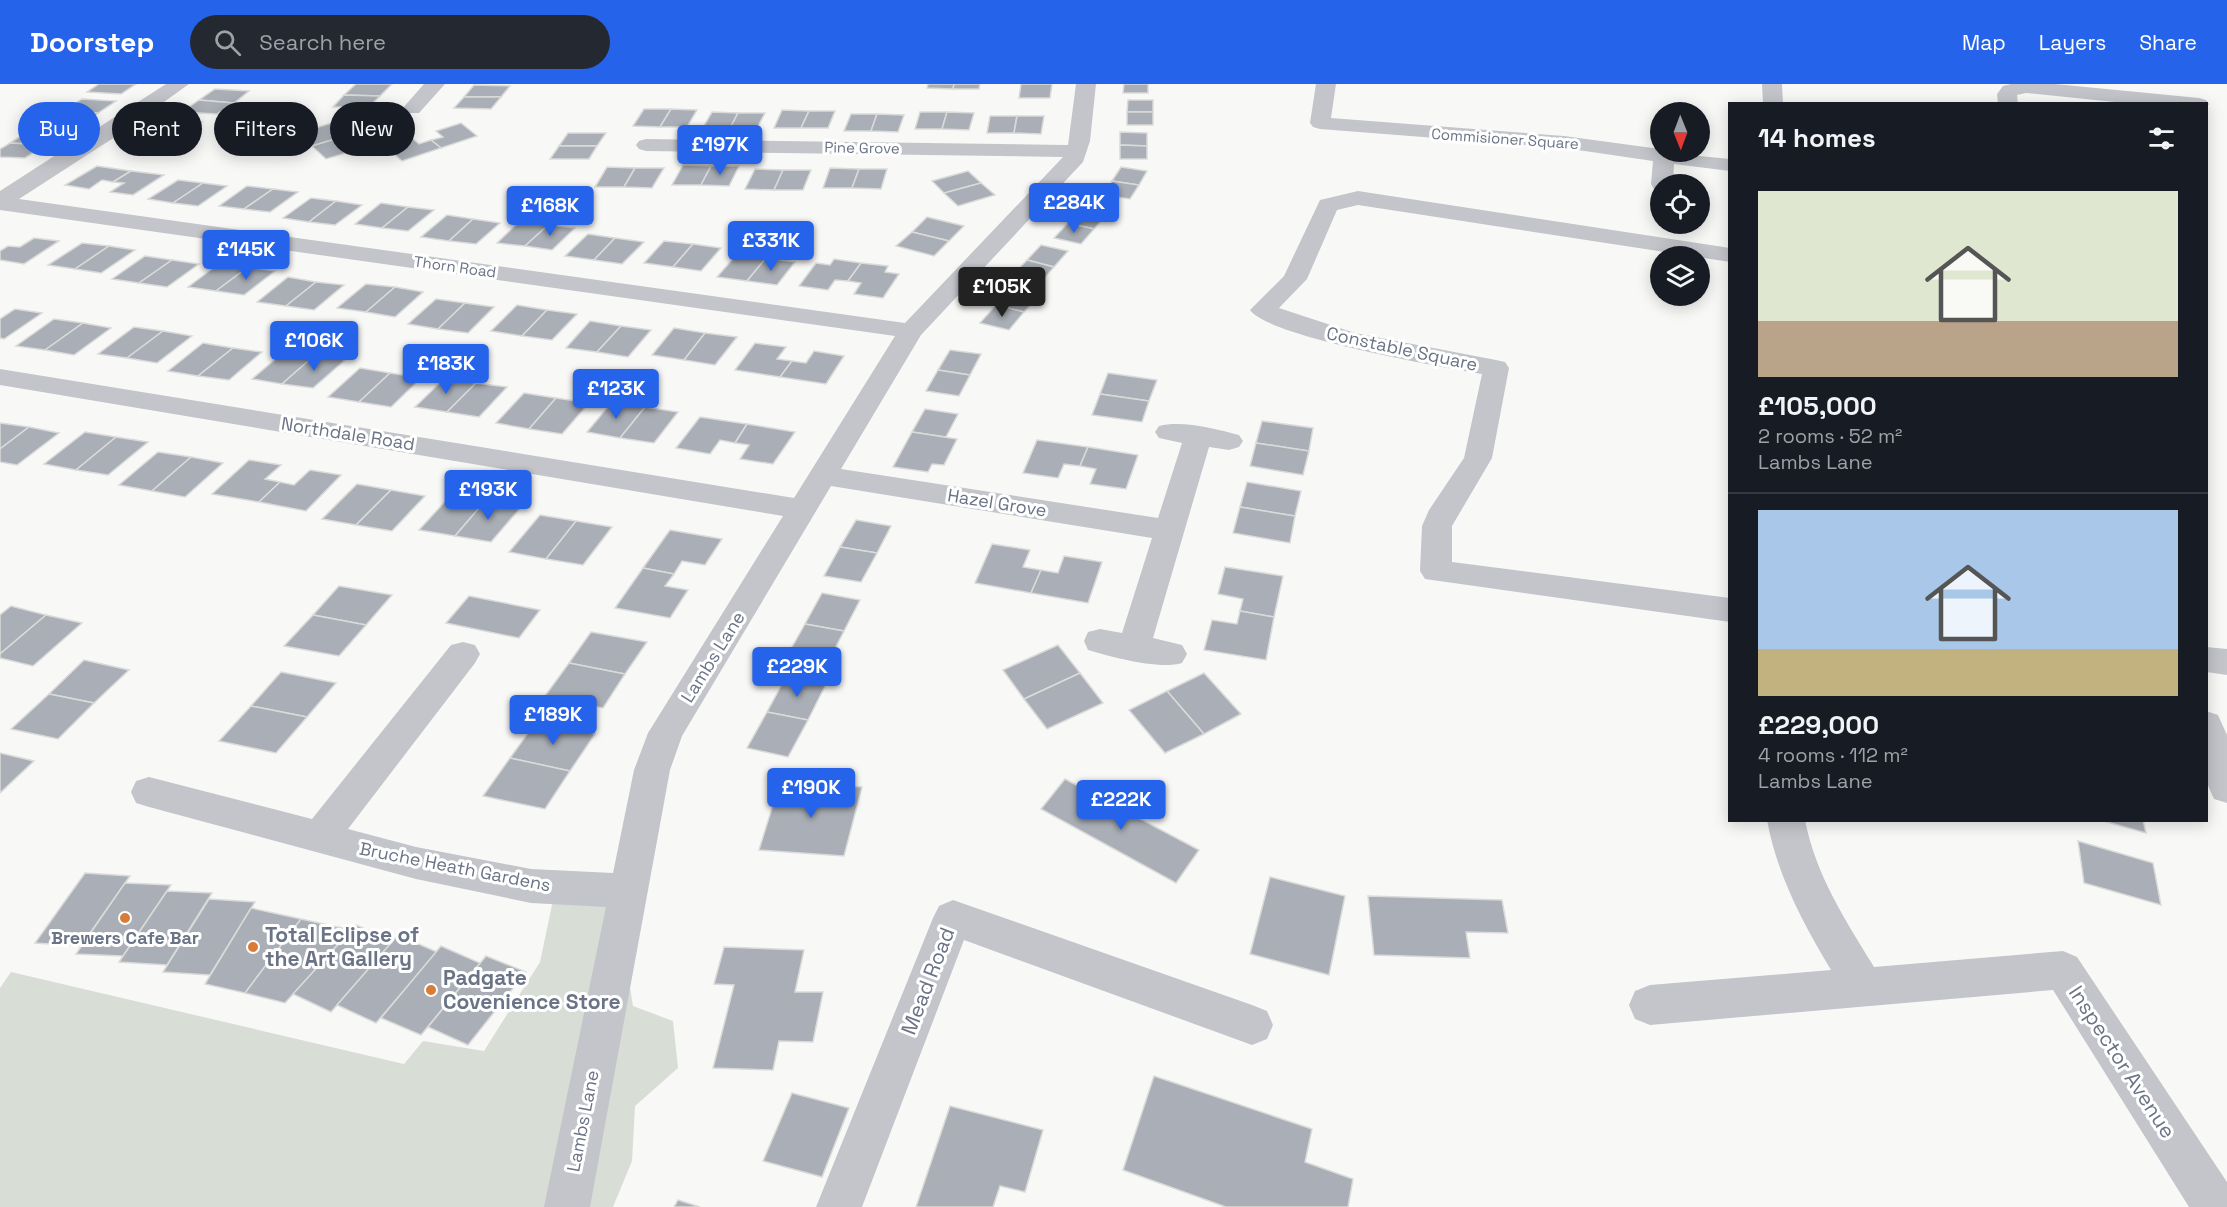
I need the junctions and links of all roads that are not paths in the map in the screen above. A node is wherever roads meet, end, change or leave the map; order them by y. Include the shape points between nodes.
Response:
1 (179, 84) edge
2 (435, 84) edge
3 (1086, 84) edge
4 (1326, 84) edge
5 (1772, 84) edge
6 (1773, 102) edge
7 (2008, 102) edge
8 (2178, 102) edge
9 (415, 107) edge
10 (646, 145) dead end
11 (1077, 151) junction
12 (1650, 154) edge
13 (1708, 162) edge
14 (1728, 165) edge
15 (0, 202) edge
16 (1650, 233) edge
17 (1660, 234) edge
18 (1728, 254) edge
19 (911, 331) junction
20 (0, 377) edge
21 (1229, 441) dead end
22 (825, 476) junction
23 (803, 510) junction
24 (1169, 530) junction
25 (1728, 610) edge
26 (1100, 641) dead end
27 (1134, 647) junction
28 (463, 654) dead end
29 (1170, 654) dead end
30 (2208, 659) edge
31 (2227, 662) edge
32 (2208, 731) edge
33 (2227, 788) edge
34 (149, 792) dead end
35 (1786, 822) edge
36 (319, 838) junction
37 (628, 891) junction
38 (1862, 985) junction
39 (1650, 1005) dead end
40 (1252, 1025) dead end
41 (2213, 1202) dead end
42 (567, 1207) edge
43 (839, 1207) edge

1 - 15 street
2 - 9 street
3 - 11 street
4 - 12 street, Commisioner Square via 1320,123 1530,138
5 - 6 street
7 - 8 street via 2010,90 2026,87
10 - 11 street, Pine Grove
11 - 19 street, Lambs Lane via 1071,162
13 - 14 street, Commisioner Square
15 - 19 street, Thorn Road
16 - 25 street, Constable Square via 1358,198 1328,205 1295,279 1262,310 1309,329 1360,343 1496,368 1478,458 1437,526 1436,571
17 - 18 street, Constable Square
19 - 22 street, Lambs Lane
20 - 23 street, Northdale Road
21 - 24 street via 1183,434
22 - 23 street, Lambs Lane
22 - 24 street, Hazel Grove
23 - 37 street, Lambs Lane via 666,733 652,770
24 - 27 street
26 - 27 street
27 - 29 street
28 - 36 street
30 - 31 street
32 - 33 street
34 - 36 street, Bruche Heath Gardens
35 - 38 street via 1797,867
36 - 37 street, Bruche Heath Gardens via 531,886
37 - 42 street, Lambs Lane
38 - 39 street, Inspector Avenue
38 - 41 street, Inspector Avenue via 2063,970
40 - 43 street, Mead Road via 952,918

